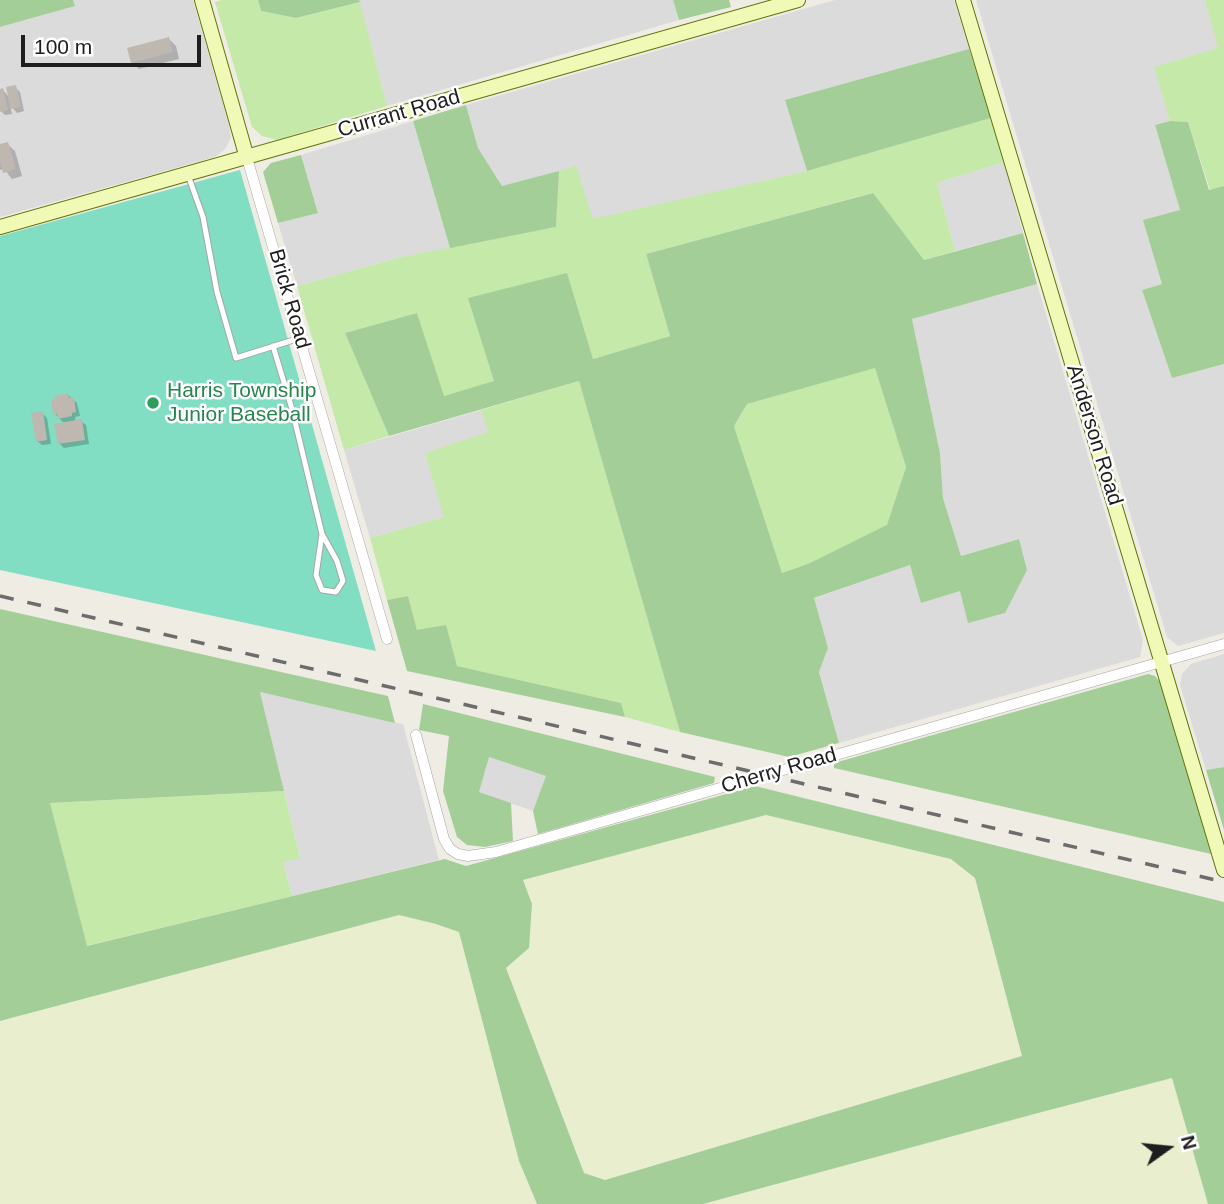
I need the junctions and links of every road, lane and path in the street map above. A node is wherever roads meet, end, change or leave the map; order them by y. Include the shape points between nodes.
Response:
1 (202, 0) edge
2 (798, 0) edge
3 (963, 0) edge
4 (247, 158) junction
5 (188, 174) junction
6 (0, 228) edge
7 (300, 338) junction
8 (273, 346) junction
9 (322, 534) junction
10 (387, 639) dead end
11 (1224, 644) edge
12 (1162, 662) junction
13 (416, 735) dead end
14 (1224, 870) edge

1 - 4 street, Brick Road
2 - 4 street, Currant Road
3 - 12 street, Anderson Road
4 - 5 street, Currant Road
4 - 7 street, Brick Road
5 - 6 street, Currant Road
5 - 8 lane via 203,217 236,358
7 - 8 lane
7 - 10 street, Brick Road
8 - 9 lane
9 - 9 lane via 343,581 336,592 321,590 316,575
11 - 12 street, Cherry Road
12 - 13 street, Cherry Road via 496,852 468,856 450,849 444,839
12 - 14 street, Anderson Road

